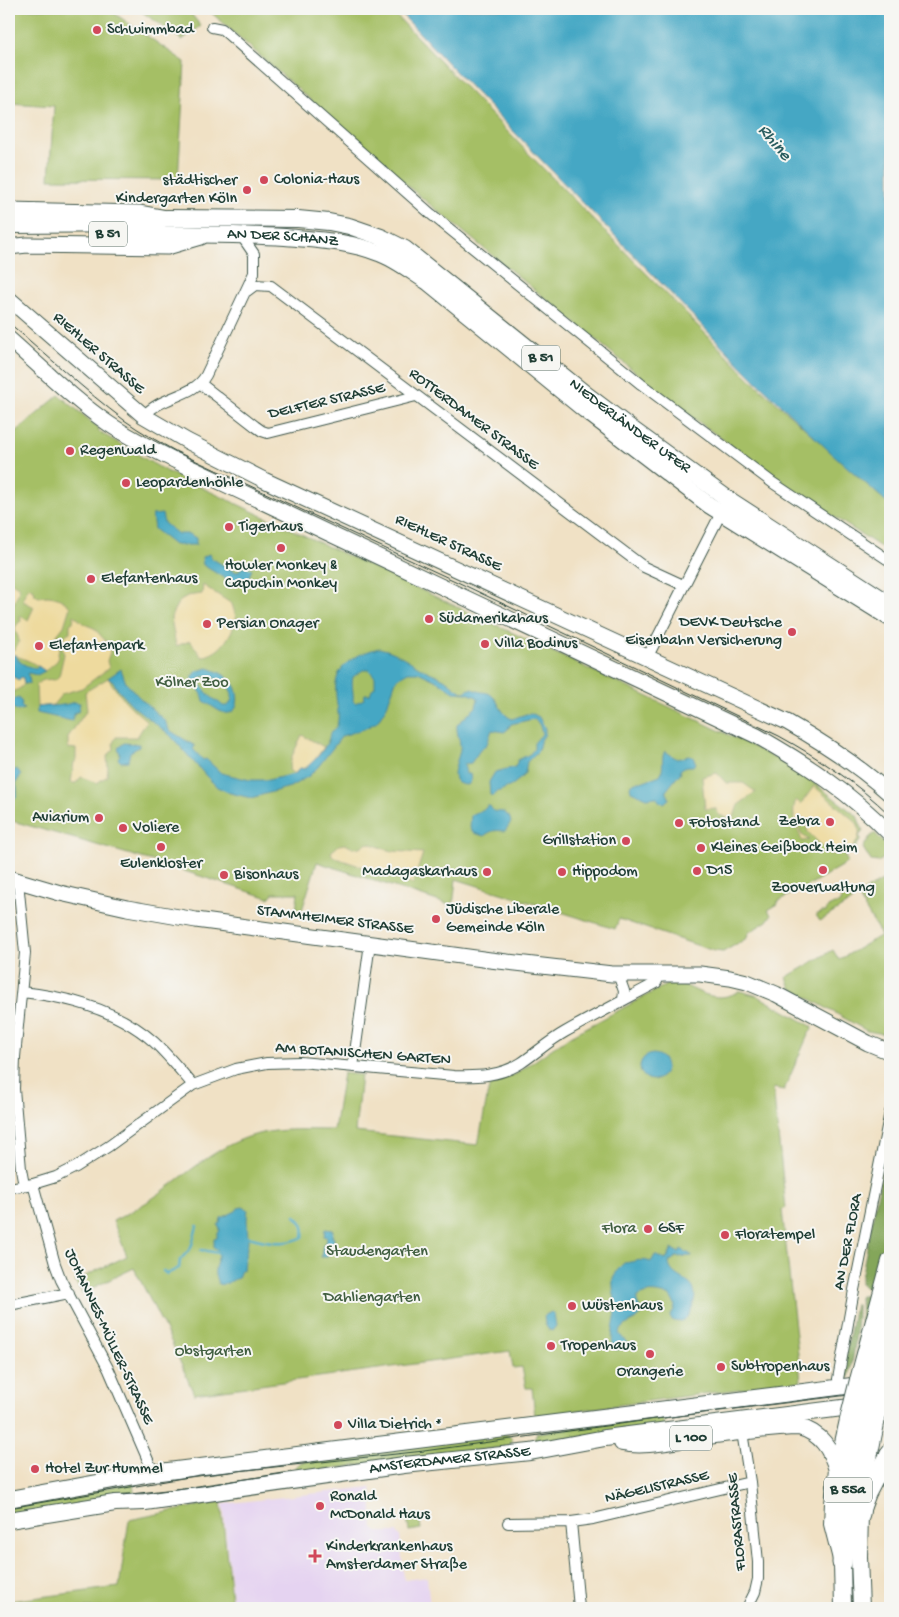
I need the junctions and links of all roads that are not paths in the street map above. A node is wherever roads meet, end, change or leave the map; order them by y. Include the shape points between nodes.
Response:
1 (212, 27) dead end
2 (9, 210) edge
3 (167, 218) junction
4 (275, 218) junction
5 (9, 224) edge
6 (349, 226) joint
7 (207, 235) junction
8 (242, 235) junction
9 (9, 236) edge
10 (266, 236) junction
11 (9, 247) edge
12 (360, 247) joint
13 (247, 291) junction
14 (9, 299) edge
15 (9, 339) edge
16 (201, 384) junction
17 (416, 396) junction
18 (144, 416) junction
19 (724, 506) junction
20 (890, 561) edge
21 (683, 585) junction
22 (890, 604) edge
23 (890, 618) edge
24 (646, 658) junction
25 (890, 794) edge
26 (890, 834) edge
27 (13, 880) edge
28 (370, 943) junction
29 (618, 974) junction
30 (660, 975) junction
31 (22, 992) junction
32 (623, 1000) junction
33 (890, 1052) edge
34 (12, 1057) edge
35 (353, 1067) junction
36 (193, 1085) junction
37 (890, 1112) edge
38 (28, 1185) junction
39 (9, 1188) edge
40 (890, 1261) edge
41 (69, 1293) junction
42 (9, 1305) edge
43 (890, 1316) edge
44 (881, 1374) edge
45 (838, 1379) dead end
46 (890, 1402) edge
47 (862, 1418) junction
48 (508, 1429) junction
49 (742, 1432) junction
50 (605, 1438) junction
51 (890, 1452) edge
52 (304, 1454) junction
53 (493, 1455) junction
54 (837, 1470) junction
55 (152, 1474) junction
56 (287, 1482) junction
57 (750, 1482) junction
58 (9, 1499) edge
59 (860, 1514) junction
60 (9, 1520) edge
61 (508, 1522) dead end
62 (571, 1522) junction
63 (842, 1562) junction
64 (578, 1608) edge
65 (747, 1608) edge
66 (843, 1608) edge
67 (861, 1608) edge

1 - 20 street via 222,29 431,214 641,384 773,483
2 - 3 main road, AN DER SCHANZ / B 51 via 140,213
3 - 4 main road, AN DER SCHANZ / B 51
3 - 5 main road, AN DER SCHANZ via 140,224
4 - 6 main road, AN DER SCHANZ / B 51
4 - 10 main road via 282,221 282,231
6 - 19 main road, NIEDERLÄNDER UFER / B 51 via 405,249
7 - 8 main road, AN DER SCHANZ / B 51
7 - 9 main road, AN DER SCHANZ / B 51
7 - 11 main road, AN DER SCHANZ via 167,247
8 - 10 main road, AN DER SCHANZ / B 51
8 - 13 street via 254,254 254,274
10 - 12 main road, AN DER SCHANZ / B 51 via 327,240
12 - 19 main road, NIEDERLÄNDER UFER / B 51 via 380,253 428,282 585,410
13 - 16 street
13 - 17 street, ROTTERDAMER STRASSE via 255,285 271,286
14 - 18 main road, RIEHLER STRASSE
15 - 26 main road via 98,416 129,436 757,736 844,791
16 - 17 street, DELFTER STRASSE via 268,433
16 - 18 street via 158,404
17 - 21 street, ROTTERDAMER STRASSE via 644,567
18 - 24 main road, RIEHLER STRASSE via 264,480
19 - 21 street
19 - 22 main road, NIEDERLÄNDER UFER / B 51
19 - 23 main road, NIEDERLÄNDER UFER / B 51
21 - 24 street
24 - 25 main road, RIEHLER STRASSE via 787,722 844,757
27 - 28 main road, STAMMHEIMER STRASSE via 137,910
27 - 31 street, JOHANNES-MÜLLER-STRASSE via 25,948
28 - 29 main road, STAMMHEIMER STRASSE
28 - 35 street
29 - 30 main road, STAMMHEIMER STRASSE
29 - 32 street via 624,991
30 - 32 street, AM BOTANISCHEN GARTEN via 656,983
30 - 33 main road, STAMMHEIMER STRASSE via 709,975 747,982
31 - 34 street, JOHANNES-MÜLLER-STRASSE
31 - 36 street via 96,1007 123,1021 154,1042
32 - 35 street, AM BOTANISCHEN GARTEN via 563,1033 520,1063 491,1074 454,1076
34 - 38 street, JOHANNES-MÜLLER-STRASSE via 21,1169
35 - 36 street, AM BOTANISCHEN GARTEN via 300,1062 267,1063 236,1069
36 - 38 street, AM BOTANISCHEN GARTEN via 76,1168
37 - 45 street, AN DER FLORA
38 - 39 street, AM BOTANISCHEN GARTEN
38 - 41 street, JOHANNES-MÜLLER-STRASSE via 61,1280
40 - 44 main road
41 - 42 street
41 - 55 street, JOHANNES-MÜLLER-STRASSE via 110,1370
43 - 44 highway, B 55a
44 - 47 highway, B 55a, bridge
44 - 48 main road, AMSTERDAMER STRASSE
46 - 50 main road, AMSTERDAMER STRASSE
47 - 54 main road, B 55a
47 - 59 highway, B 55a via 867,1460
47 - 63 highway, B 55a via 845,1504
48 - 52 main road, AMSTERDAMER STRASSE
48 - 53 main road via 515,1433 514,1446
49 - 50 main road, L 100 via 639,1445
49 - 54 main road via 785,1427 808,1429 828,1448
49 - 57 street, FLORASTRASSE
50 - 53 main road, AMSTERDAMER STRASSE
51 - 59 main road, B 55a
52 - 55 main road, AMSTERDAMER STRASSE
52 - 56 main road via 291,1463
53 - 56 main road, AMSTERDAMER STRASSE
54 - 63 main road via 832,1524
55 - 58 main road, AMSTERDAMER STRASSE
56 - 60 main road, AMSTERDAMER STRASSE via 145,1502 115,1502
57 - 62 street, NÄGELISTRASSE
57 - 65 street, FLORASTRASSE via 758,1579
59 - 67 main road, B 55a
61 - 62 street, NÄGELISTRASSE
62 - 64 street
63 - 66 main road

